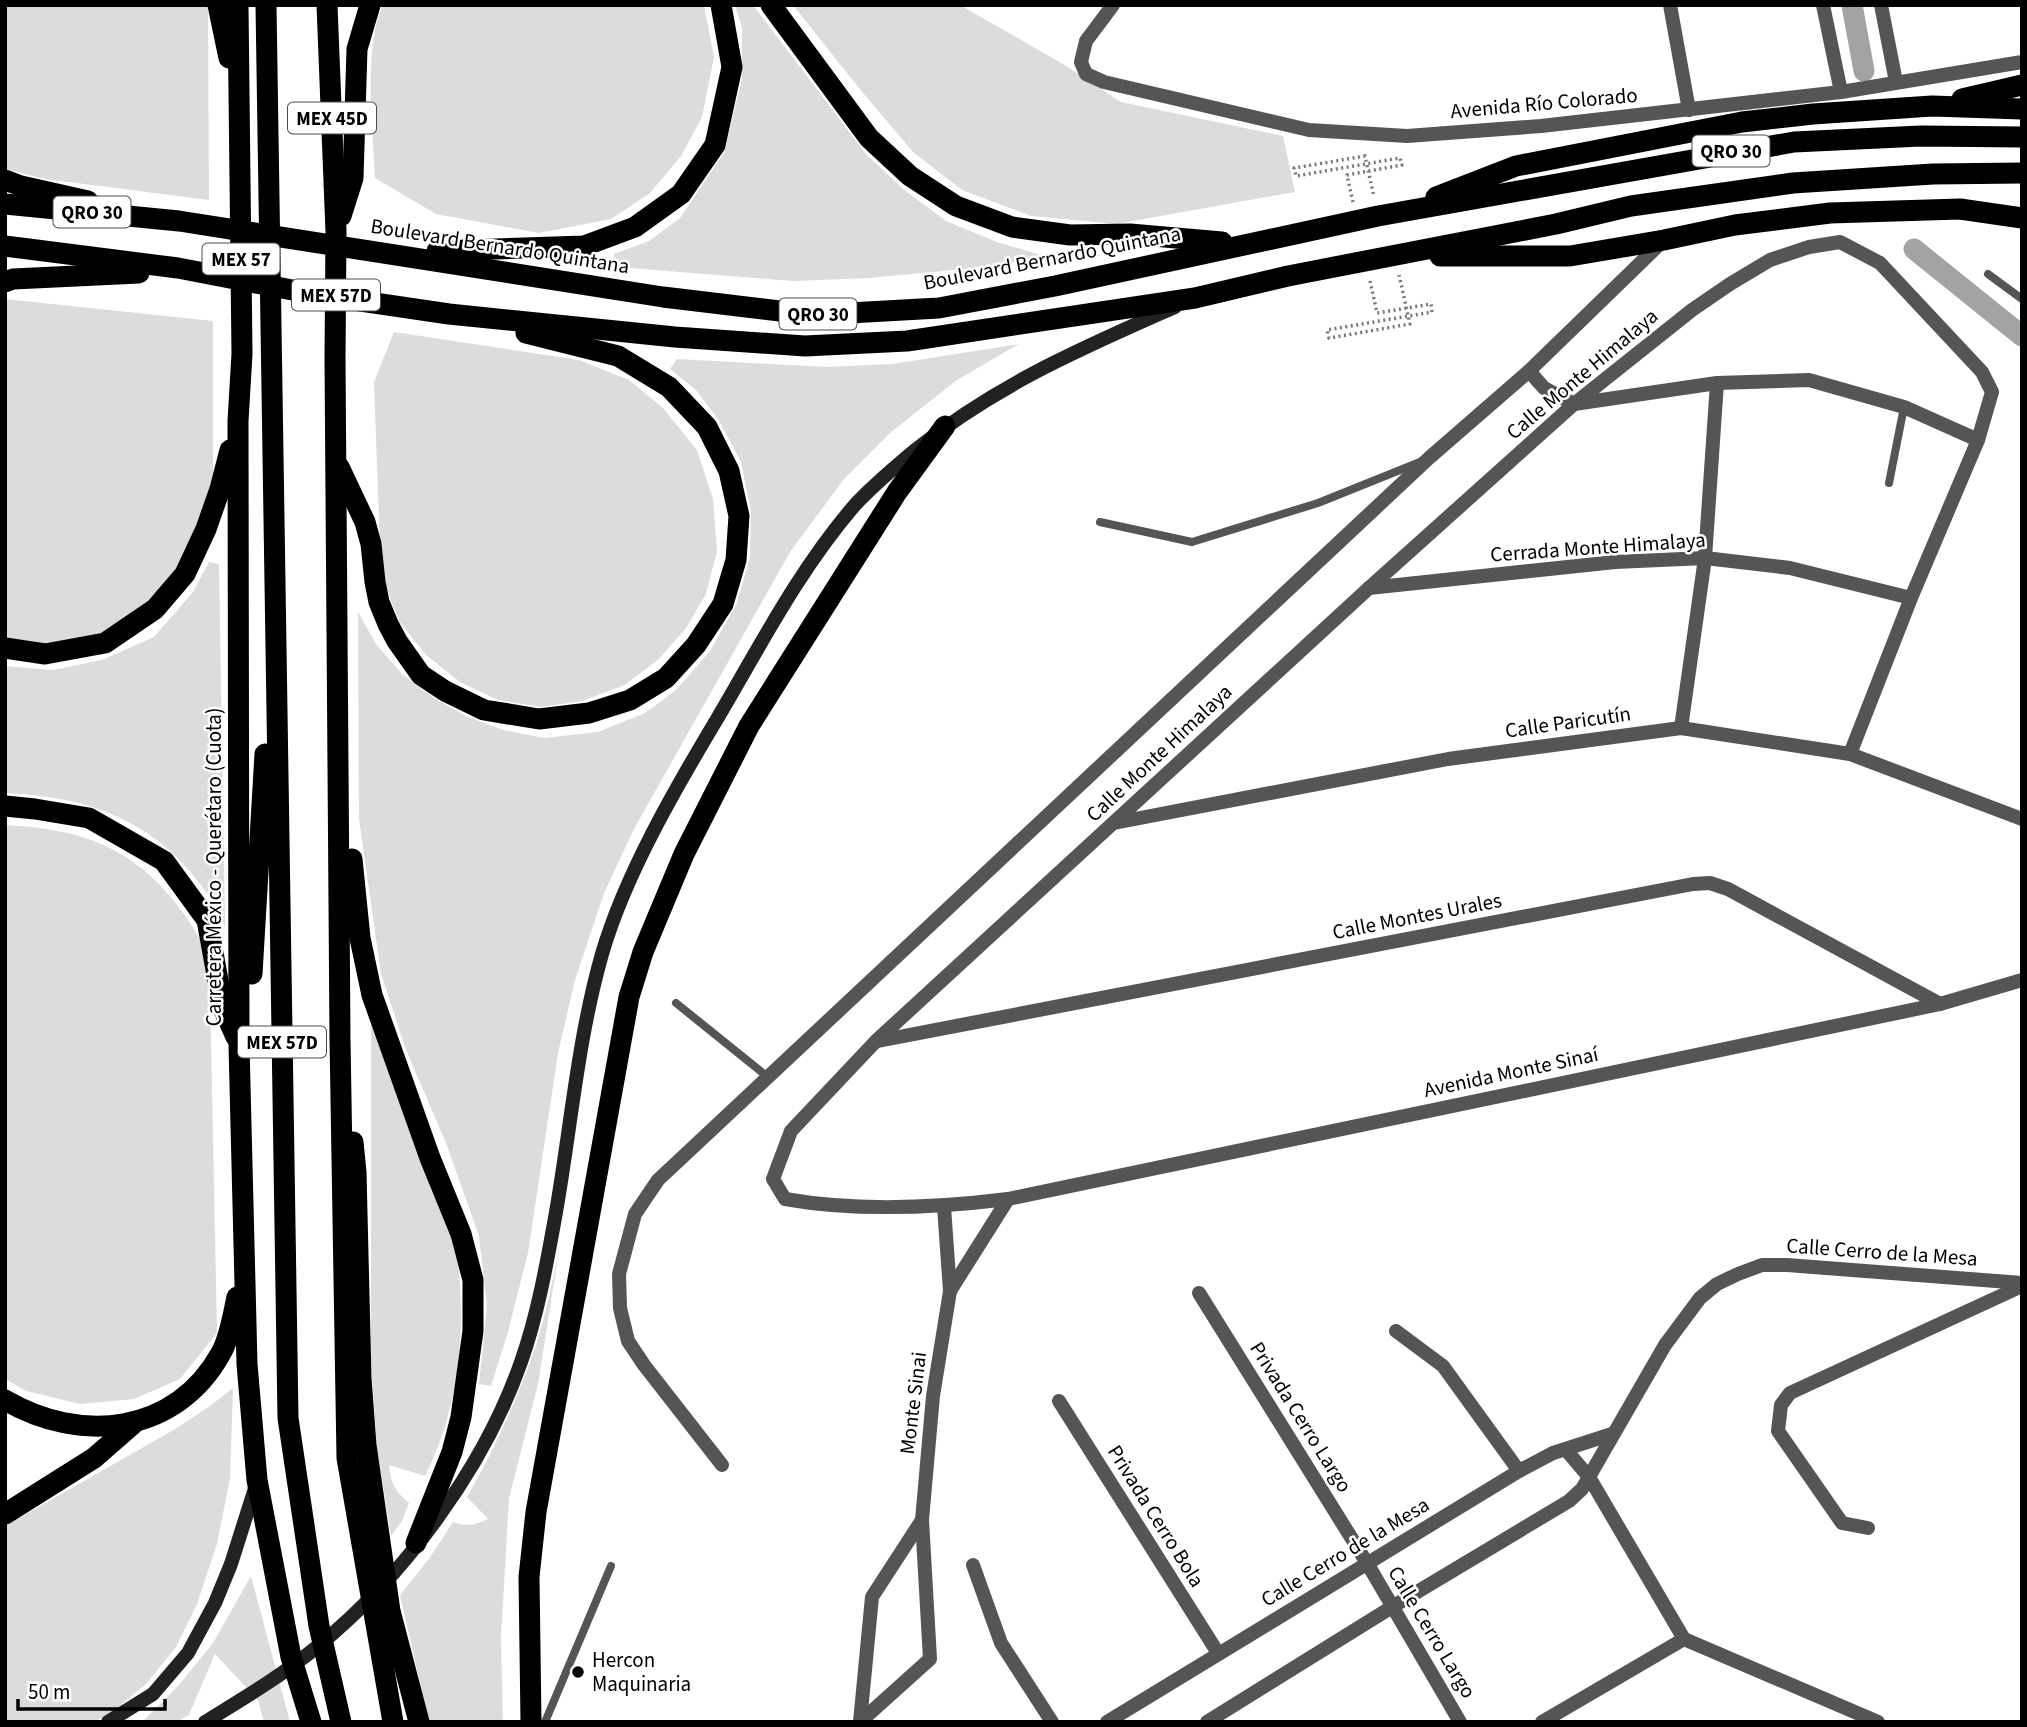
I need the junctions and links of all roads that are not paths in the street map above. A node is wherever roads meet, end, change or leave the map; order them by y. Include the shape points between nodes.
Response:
1 (218, 5) edge
2 (238, 5) edge
3 (266, 5) edge
4 (327, 5) edge
5 (369, 5) edge
6 (721, 5) edge
7 (771, 5) edge
8 (1113, 5) edge
9 (1670, 5) edge
10 (1823, 5) edge
11 (1881, 5) edge
12 (2022, 62) edge
13 (1896, 82) junction
14 (2022, 85) edge
15 (1841, 92) junction
16 (1932, 106) junction
17 (240, 107) junction
18 (2022, 109) edge
19 (1689, 110) junction
20 (2022, 137) edge
21 (2022, 173) edge
22 (5, 180) edge
23 (5, 204) edge
24 (1384, 215) junction
25 (2017, 219) edge
26 (179, 220) junction
27 (337, 232) junction
28 (1664, 240) junction
29 (1245, 244) junction
30 (5, 246) edge
31 (388, 252) junction
32 (1395, 256) junction
33 (178, 268) junction
34 (1988, 274) dead end
35 (5, 282) edge
36 (1195, 298) junction
37 (2022, 299) edge
38 (449, 314) junction
39 (1529, 371) junction
40 (1717, 383) junction
41 (1574, 404) junction
42 (1904, 407) junction
43 (238, 421) junction
44 (945, 426) junction
45 (1978, 440) junction
46 (1429, 458) junction
47 (337, 462) junction
48 (1889, 483) dead end
49 (1100, 522) dead end
50 (1705, 558) junction
51 (1369, 588) junction
52 (1911, 598) junction
53 (5, 648) edge
54 (339, 676) junction
55 (277, 701) junction
56 (1681, 728) junction
57 (1850, 754) junction
58 (5, 806) edge
59 (2022, 819) edge
60 (1112, 824) junction
61 (2022, 980) edge
62 (676, 1003) dead end
63 (1940, 1004) junction
64 (340, 1039) junction
65 (876, 1041) junction
66 (239, 1045) junction
67 (769, 1078) junction
68 (1008, 1199) junction
69 (944, 1207) junction
70 (244, 1260) junction
71 (2022, 1284) edge
72 (950, 1291) junction
73 (1199, 1293) dead end
74 (1396, 1331) dead end
75 (5, 1400) edge
76 (1059, 1401) dead end
77 (133, 1424) junction
78 (1612, 1434) junction
79 (1567, 1451) junction
80 (722, 1465) dead end
81 (1519, 1471) junction
82 (1589, 1477) junction
83 (257, 1480) junction
84 (444, 1492) junction
85 (5, 1514) edge
86 (922, 1520) junction
87 (1868, 1528) dead end
88 (416, 1543) joint
89 (1367, 1563) junction
90 (973, 1565) dead end
91 (611, 1566) dead end
92 (1392, 1606) junction
93 (1684, 1639) junction
94 (1218, 1653) junction
95 (108, 1722) edge
96 (205, 1722) edge
97 (310, 1722) edge
98 (341, 1722) edge
99 (393, 1722) edge
100 (419, 1722) edge
101 (531, 1722) edge
102 (545, 1722) edge
103 (860, 1722) edge
104 (1052, 1722) edge
105 (1107, 1722) edge
106 (1207, 1722) edge
107 (1460, 1722) edge
108 (1542, 1722) edge
109 (1878, 1722) edge

1 - 17 highway
2 - 17 highway, Carretera México - Querétaro (Cuota) / MEX 57
3 - 55 highway, MEX 57D
4 - 27 highway, MEX 45D
5 - 27 highway via 357,49 353,178
6 - 31 highway via 732,67 715,145 681,194 635,226 583,246
7 - 29 highway via 869,138 910,176 956,205 1013,227 1047,232
8 - 19 street, Avenida Río Colorado via 1086,41 1081,62 1087,74 1104,82 1309,130 1407,136
9 - 19 street
10 - 15 street
11 - 13 street
12 - 13 street, Avenida Río Colorado
13 - 15 street, Avenida Río Colorado
14 - 16 highway
15 - 19 street, Avenida Río Colorado
16 - 18 highway
16 - 24 highway via 1801,115 1685,132 1516,166
17 - 43 highway, Carretera México - Querétaro (Cuota) / MEX 57 via 242,354
20 - 24 highway, Boulevard Bernardo Quintana / QRO 30 via 1794,142
21 - 32 highway, QRO 30 via 1793,183 1630,206
22 - 26 highway
23 - 26 highway, Boulevard Bernardo Quintana / QRO 30
24 - 29 highway, Boulevard Bernardo Quintana / QRO 30
25 - 28 highway via 1960,209 1830,213
26 - 31 highway, Boulevard Bernardo Quintana / QRO 30
27 - 47 highway, MEX 57D
28 - 32 highway via 1570,256
28 - 39 street
29 - 31 highway, Boulevard Bernardo Quintana / QRO 30 via 939,308 813,315 663,297
30 - 33 highway, QRO 30
32 - 36 highway, QRO 30
33 - 35 highway
33 - 38 highway, QRO 30
34 - 37 lane
36 - 38 highway, QRO 30 via 907,341 805,346
36 - 44 street via 1036,370
38 - 47 highway via 618,356 669,387 707,427 729,471 739,516 736,560 723,604 696,645 666,678 630,700 589,713 539,719 484,710 464,701 421,674 397,641 379,602 365,522
39 - 41 street via 1544,388
39 - 46 street
40 - 41 street
40 - 42 street via 1809,380
40 - 50 street
41 - 45 street, Calle Monte Himalaya via 1730,284 1770,260 1840,242 1880,263 1982,372 1992,392
41 - 51 street, Calle Monte Himalaya
42 - 45 street
42 - 48 lane
43 - 53 highway via 206,529 185,574 155,609 105,643 46,654
43 - 66 highway, Carretera México - Querétaro (Cuota) / MEX 57
44 - 84 street via 855,505 803,573 691,762 628,883 602,953 582,1044 556,1212 530,1333 512,1386 478,1455
44 - 101 highway via 897,492 749,726 684,854 629,997 536,1512 529,1577
45 - 52 street
46 - 49 lane via 1318,503 1192,542
46 - 67 street
47 - 54 highway, MEX 57D
50 - 51 street, Cerrada Monte Himalaya via 1615,562
50 - 52 street, Cerrada Monte Himalaya via 1790,568
50 - 56 street
51 - 60 street, Calle Monte Himalaya
52 - 57 street
54 - 64 highway, MEX 57D
54 - 84 highway via 350,761 355,892 372,995 461,1234 473,1280 473,1331
55 - 66 highway via 266,740 252,973
55 - 98 highway, MEX 57D via 288,1418 319,1626
56 - 57 street, Calle Paricutín
56 - 60 street, Calle Paricutín via 1448,759
57 - 59 street, Calle Paricutín
58 - 66 highway via 89,818 164,861 207,920 223,1008
60 - 65 street, Calle Monte Himalaya
61 - 63 street, Avenida Monte Sinaí
62 - 67 lane
63 - 65 street, Calle Montes Urales via 1710,883
63 - 68 street, Avenida Monte Sinaí
64 - 99 highway, MEX 57D via 347,1458
64 - 100 highway via 356,1172 361,1378 369,1470 390,1611
65 - 69 street, Calle Monte Himalaya via 791,1131 773,1179 785,1199 817,1205
66 - 70 highway, Carretera México - Querétaro (Cuota) / MEX 57
67 - 80 street via 658,1180 635,1214 619,1274 620,1308 628,1341
68 - 69 street, Calle Monte Himalaya
68 - 72 street, Monte Sinai
69 - 72 street, Monte Sinai
70 - 77 highway via 222,1352 208,1373 168,1408
70 - 83 highway, Carretera México - Querétaro (Cuota) / MEX 57
71 - 78 street, Calle Cerro de la Mesa via 1762,1265 1717,1284 1700,1298 1665,1345
71 - 87 street via 1790,1393 1781,1405 1777,1431 1792,1453 1842,1523
72 - 86 street, Monte Sinai via 933,1396
73 - 89 street, Privada Cerro Largo
74 - 81 street via 1443,1366
75 - 77 highway via 58,1422
76 - 94 street, Privada Cerro Bola
77 - 85 highway via 94,1458
78 - 79 street, Calle Cerro de la Mesa
78 - 82 street, Calle Cerro de la Mesa
79 - 81 street, Calle Cerro de la Mesa via 1553,1453
79 - 82 street
81 - 89 street, Calle Cerro de la Mesa
82 - 92 street, Calle Cerro de la Mesa via 1569,1501
82 - 93 street
83 - 95 street via 231,1564 188,1653 153,1694
83 - 97 highway, Carretera México - Querétaro (Cuota) / MEX 57 via 290,1657
84 - 88 highway
86 - 103 street, Monte Sinai via 872,1597
86 - 103 street, Monte Sinai via 930,1659
88 - 96 street via 359,1609 318,1646
89 - 92 street, Calle Cerro Largo
89 - 94 street, Calle Cerro de la Mesa
90 - 104 street via 1001,1643
91 - 102 lane
92 - 106 street, Calle Cerro de la Mesa
92 - 107 street, Calle Cerro Largo
93 - 108 street
93 - 109 street
94 - 105 street, Calle Cerro de la Mesa

